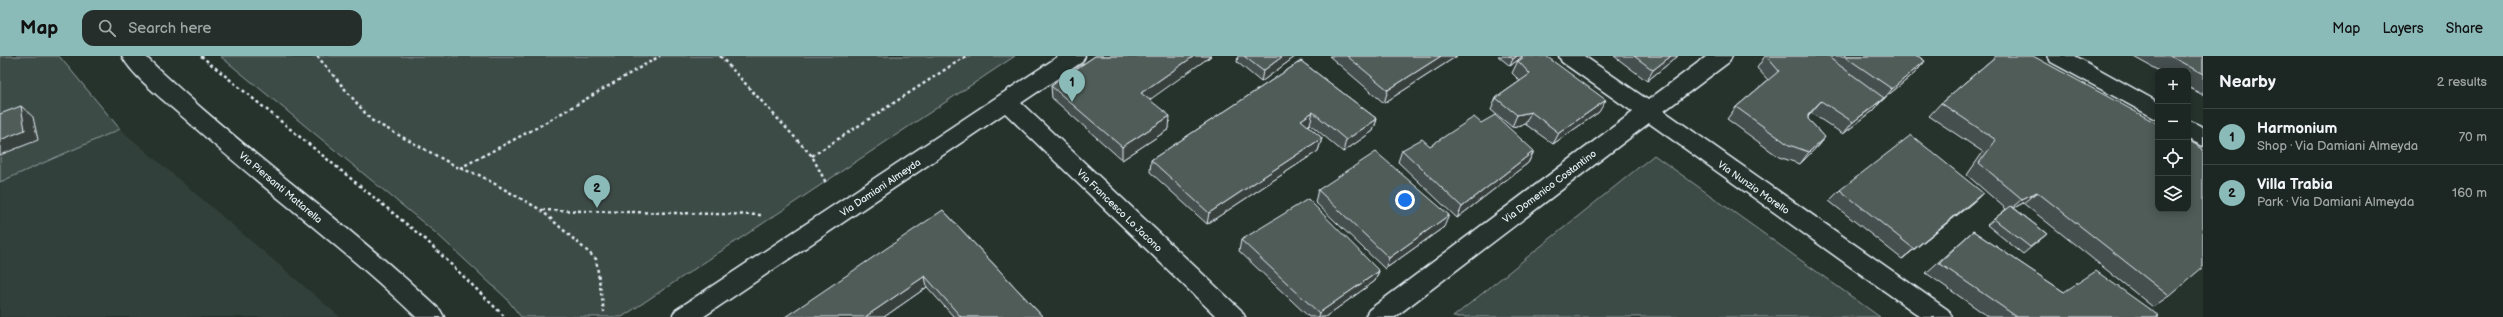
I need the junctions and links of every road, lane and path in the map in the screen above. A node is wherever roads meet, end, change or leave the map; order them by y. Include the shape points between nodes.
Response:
1 (132, 56) edge
2 (201, 56) edge
3 (317, 56) edge
4 (660, 56) edge
5 (720, 56) edge
6 (966, 56) edge
7 (1075, 56) edge
8 (1568, 56) edge
9 (1722, 56) edge
10 (2058, 56) edge
11 (1007, 102) junction
12 (2155, 110) edge
13 (1647, 112) junction
14 (2191, 131) edge
15 (2203, 137) edge
16 (812, 156) junction
17 (459, 168) junction
18 (826, 183) dead end
19 (541, 210) junction
20 (762, 214) dead end
21 (604, 312) dead end
22 (432, 317) edge
23 (505, 317) edge
24 (684, 317) edge
25 (1233, 317) edge
26 (1377, 317) edge
27 (1940, 317) edge

1 - 22 street, Via Piersanti Mattarella via 194,114 358,250
2 - 23 path via 426,240
3 - 17 path via 371,120
4 - 17 path via 536,128
5 - 16 path
6 - 16 path
7 - 11 street, Via Damiani Almeyda
8 - 13 street, Via Nunzio Morello
9 - 13 street, Via Domenico Costantino
10 - 12 street
11 - 24 street, Via Damiani Almeyda
11 - 25 street, Via Francesco Lo Jacono
13 - 26 street, Via Domenico Costantino
13 - 27 street, Via Nunzio Morello
14 - 15 street
16 - 18 path
17 - 19 path via 479,175
19 - 20 path
19 - 21 path via 596,259

